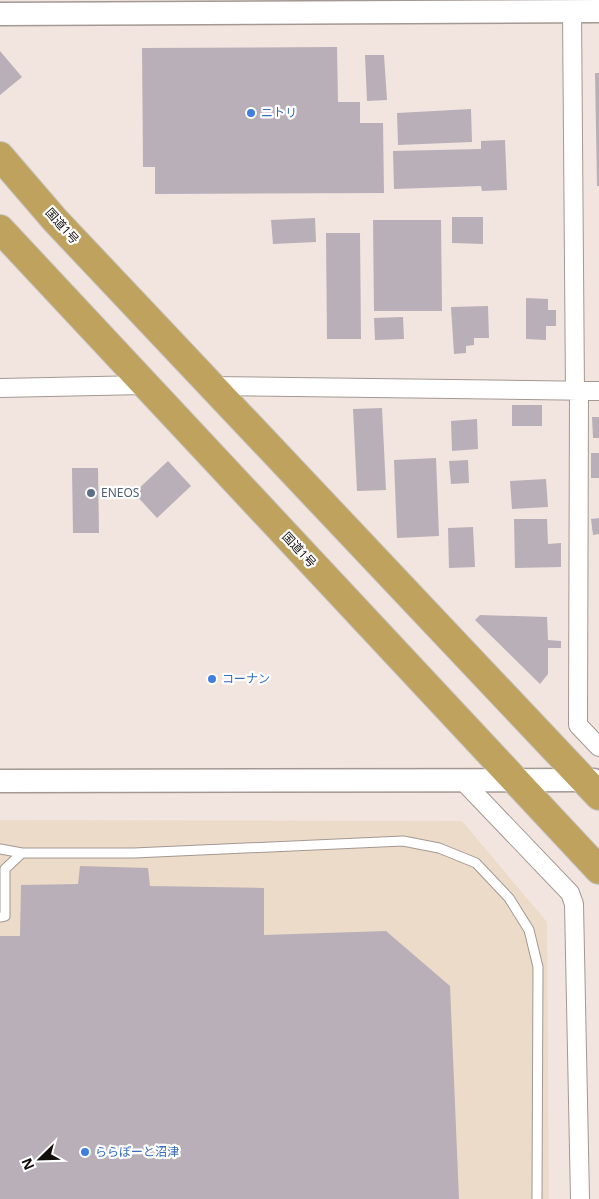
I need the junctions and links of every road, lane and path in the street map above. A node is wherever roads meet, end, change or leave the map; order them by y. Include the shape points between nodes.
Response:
1 (572, 11) junction
2 (599, 11) edge
3 (0, 14) edge
4 (0, 156) edge
5 (0, 229) edge
6 (145, 385) junction
7 (212, 386) junction
8 (0, 388) edge
9 (577, 392) junction
10 (599, 392) edge
11 (599, 747) edge
12 (0, 780) edge
13 (462, 780) junction
14 (514, 780) junction
15 (594, 785) edge
16 (0, 849) edge
17 (22, 853) junction
18 (599, 870) edge
19 (0, 917) edge
20 (537, 1199) edge
21 (580, 1199) edge

1 - 2 street
1 - 3 street
1 - 9 street
4 - 7 highway, 国道1号 via 55,220
5 - 6 highway, 国道1号
6 - 8 street
6 - 14 highway, 国道1号
7 - 9 street
7 - 15 highway, 国道1号
9 - 10 street
9 - 11 street via 578,725
12 - 13 street
13 - 14 street
13 - 21 street via 570,893 574,904
14 - 15 street
14 - 18 highway, 国道1号
16 - 17 lane
17 - 19 lane via 6,869 5,916
17 - 20 lane via 134,853 403,841 439,848 476,864 509,898 529,930 538,967

